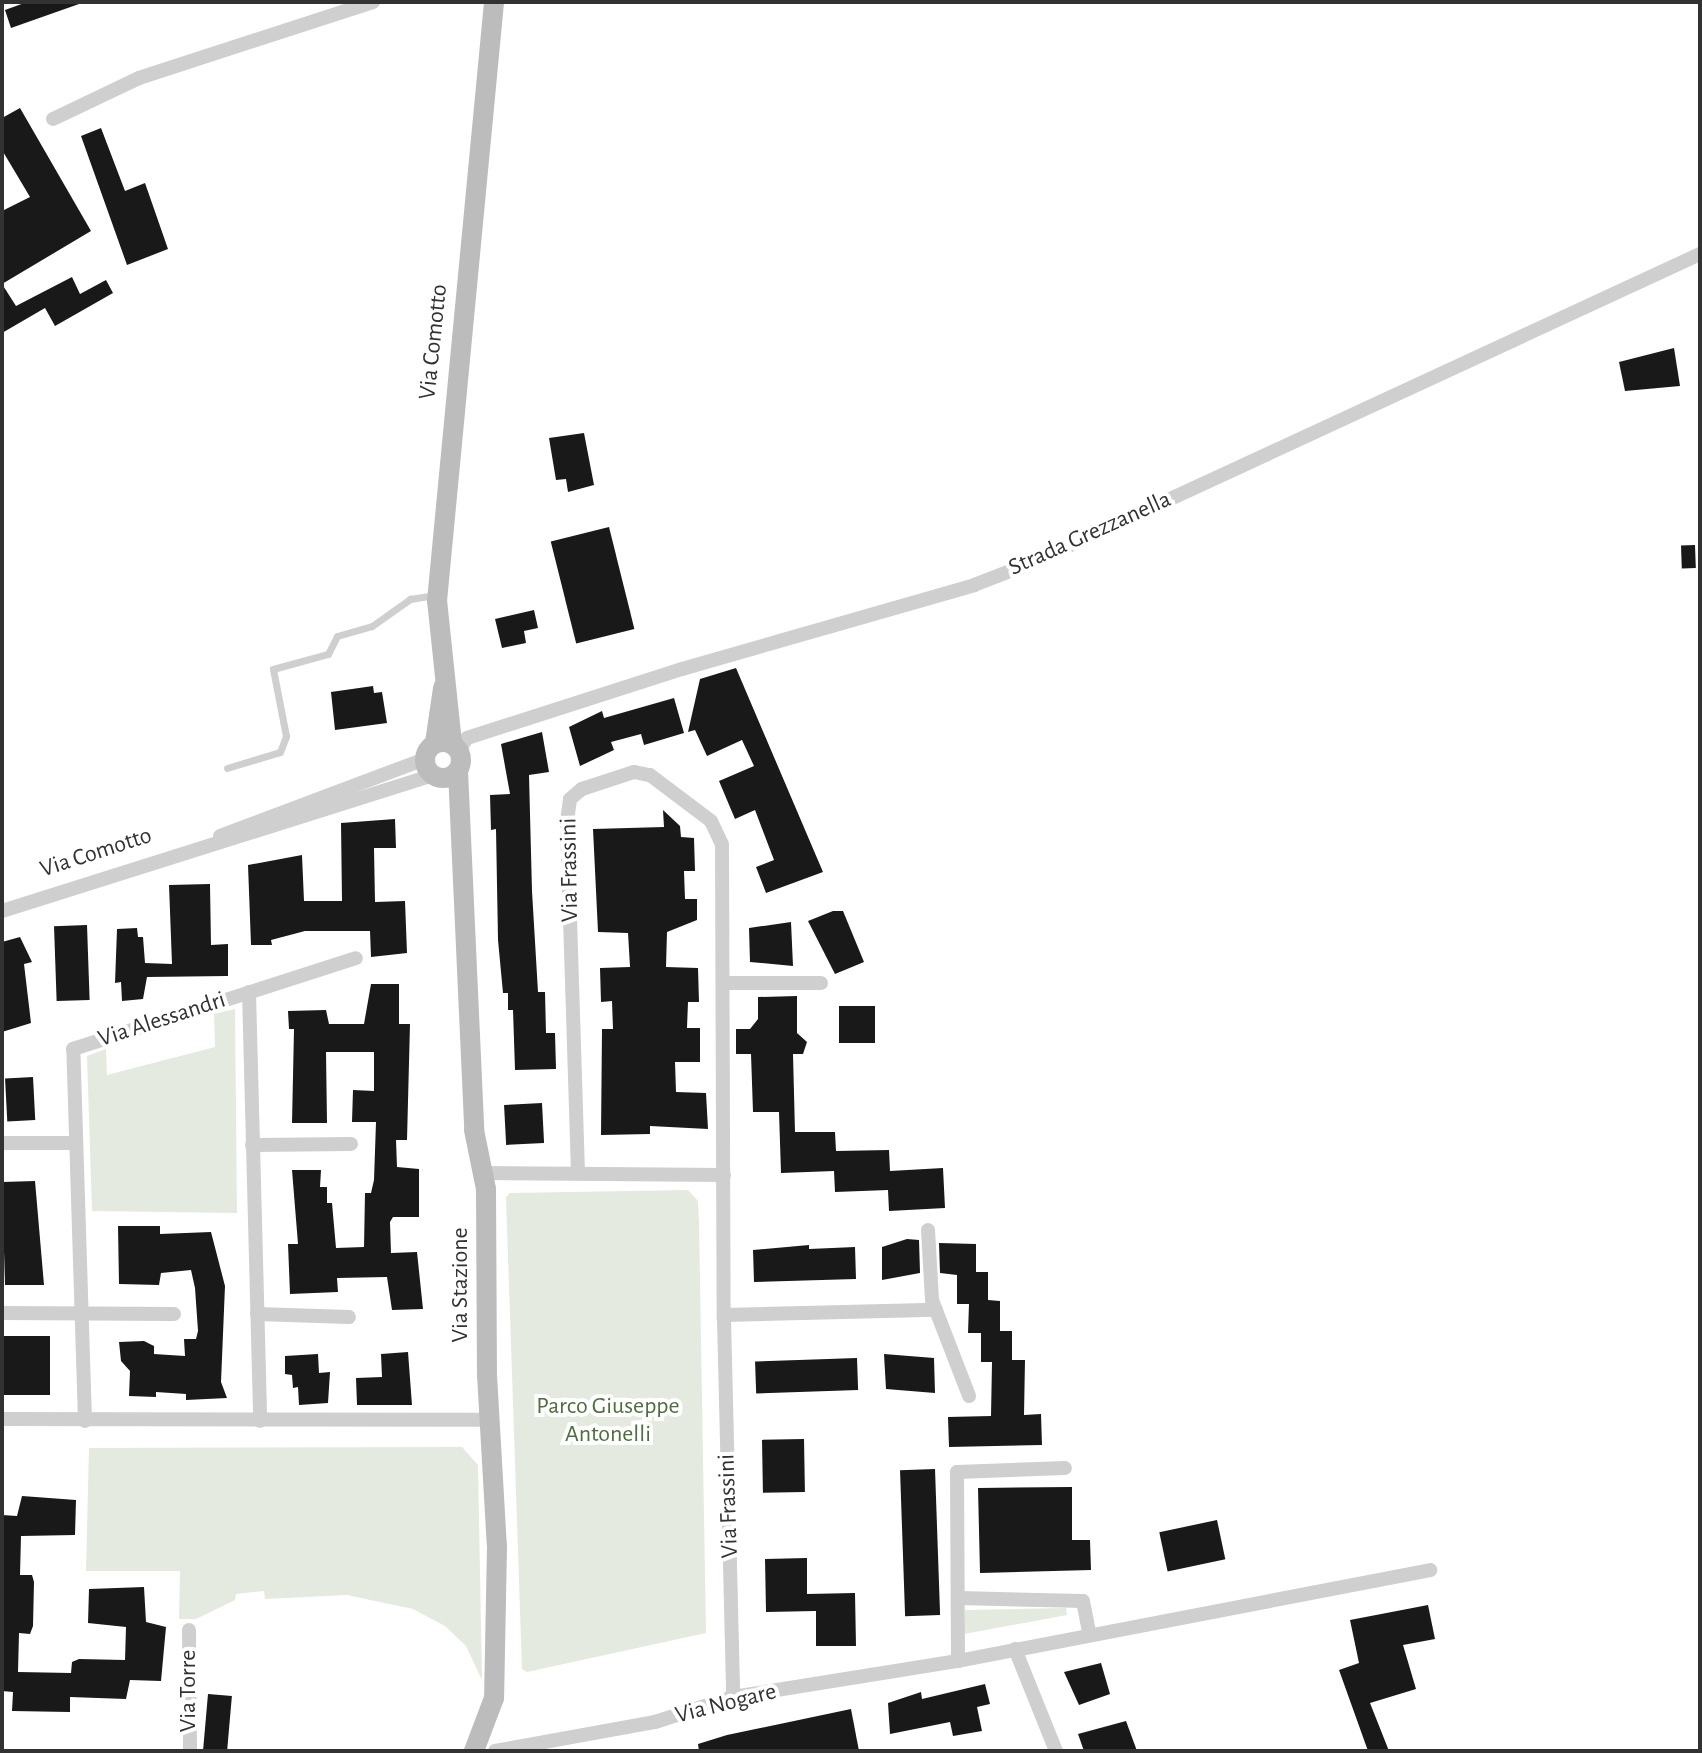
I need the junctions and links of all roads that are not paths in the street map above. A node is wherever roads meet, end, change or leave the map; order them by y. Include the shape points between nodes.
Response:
1 (373, 2) edge
2 (494, 2) edge
3 (53, 119) dead end
4 (1700, 254) edge
5 (437, 595) junction
6 (444, 760) junction
7 (227, 768) dead end
8 (2, 911) edge
9 (356, 958) dead end
10 (725, 983) junction
11 (821, 983) dead end
12 (249, 992) junction
13 (2, 1143) edge
14 (76, 1143) junction
15 (351, 1144) dead end
16 (252, 1145) junction
17 (485, 1173) junction
18 (578, 1173) junction
19 (724, 1175) junction
20 (928, 1230) dead end
21 (936, 1310) junction
22 (2, 1313) edge
23 (81, 1313) junction
24 (174, 1314) dead end
25 (257, 1314) junction
26 (724, 1315) junction
27 (349, 1317) dead end
28 (969, 1396) dead end
29 (2, 1419) edge
30 (489, 1420) junction
31 (85, 1421) junction
32 (260, 1421) junction
33 (1065, 1468) dead end
34 (1430, 1570) dead end
35 (959, 1598) junction
36 (189, 1630) dead end
37 (1089, 1633) junction
38 (1015, 1649) junction
39 (958, 1661) junction
40 (733, 1697) junction
41 (521, 1749) edge
42 (190, 1751) edge
43 (482, 1751) edge
44 (1056, 1751) edge

1 - 3 street via 139,78
2 - 5 street, Via Comotto
4 - 6 street, Strada Grezzanella via 1034,562 974,585 467,738
5 - 6 street, Via Comotto
5 - 7 lane via 410,599 372,626 337,636 328,654 273,669 286,736 280,752
6 - 8 street, Via Comotto via 238,825 206,844
6 - 17 street, Via Stazione via 458,819 474,1130
9 - 12 street, Via Alessandri
10 - 11 street
10 - 18 street, Via Frassini via 722,845 711,821 650,775 634,772 582,789 570,799 567,821
10 - 19 street, Via Frassini
12 - 14 street, Via Alessandri via 73,1049
12 - 16 street, Via Alessandri
13 - 14 street
14 - 23 street, Via Alessandri
15 - 16 street
16 - 25 street, Via Alessandri
17 - 18 street
17 - 30 street, Via Stazione
18 - 19 street
19 - 26 street, Via Frassini
20 - 21 street
21 - 26 street
21 - 28 street
22 - 23 street
23 - 24 street
23 - 31 street, Via Alessandri
25 - 27 street
25 - 32 street, Via Alessandri
26 - 40 street, Via Frassini
29 - 31 street
30 - 32 street
30 - 43 street, Via Stazione via 497,1546 495,1680
31 - 32 street
33 - 35 street via 957,1472
34 - 37 street, Via Nogare
35 - 37 street via 1083,1601
35 - 39 street
36 - 42 street, Via Torre
37 - 38 street, Via Nogare
38 - 39 street, Via Nogare
38 - 44 street
39 - 40 street, Via Nogare
40 - 41 street, Via Nogare via 655,1722
41 - 43 street, Via Nogare

